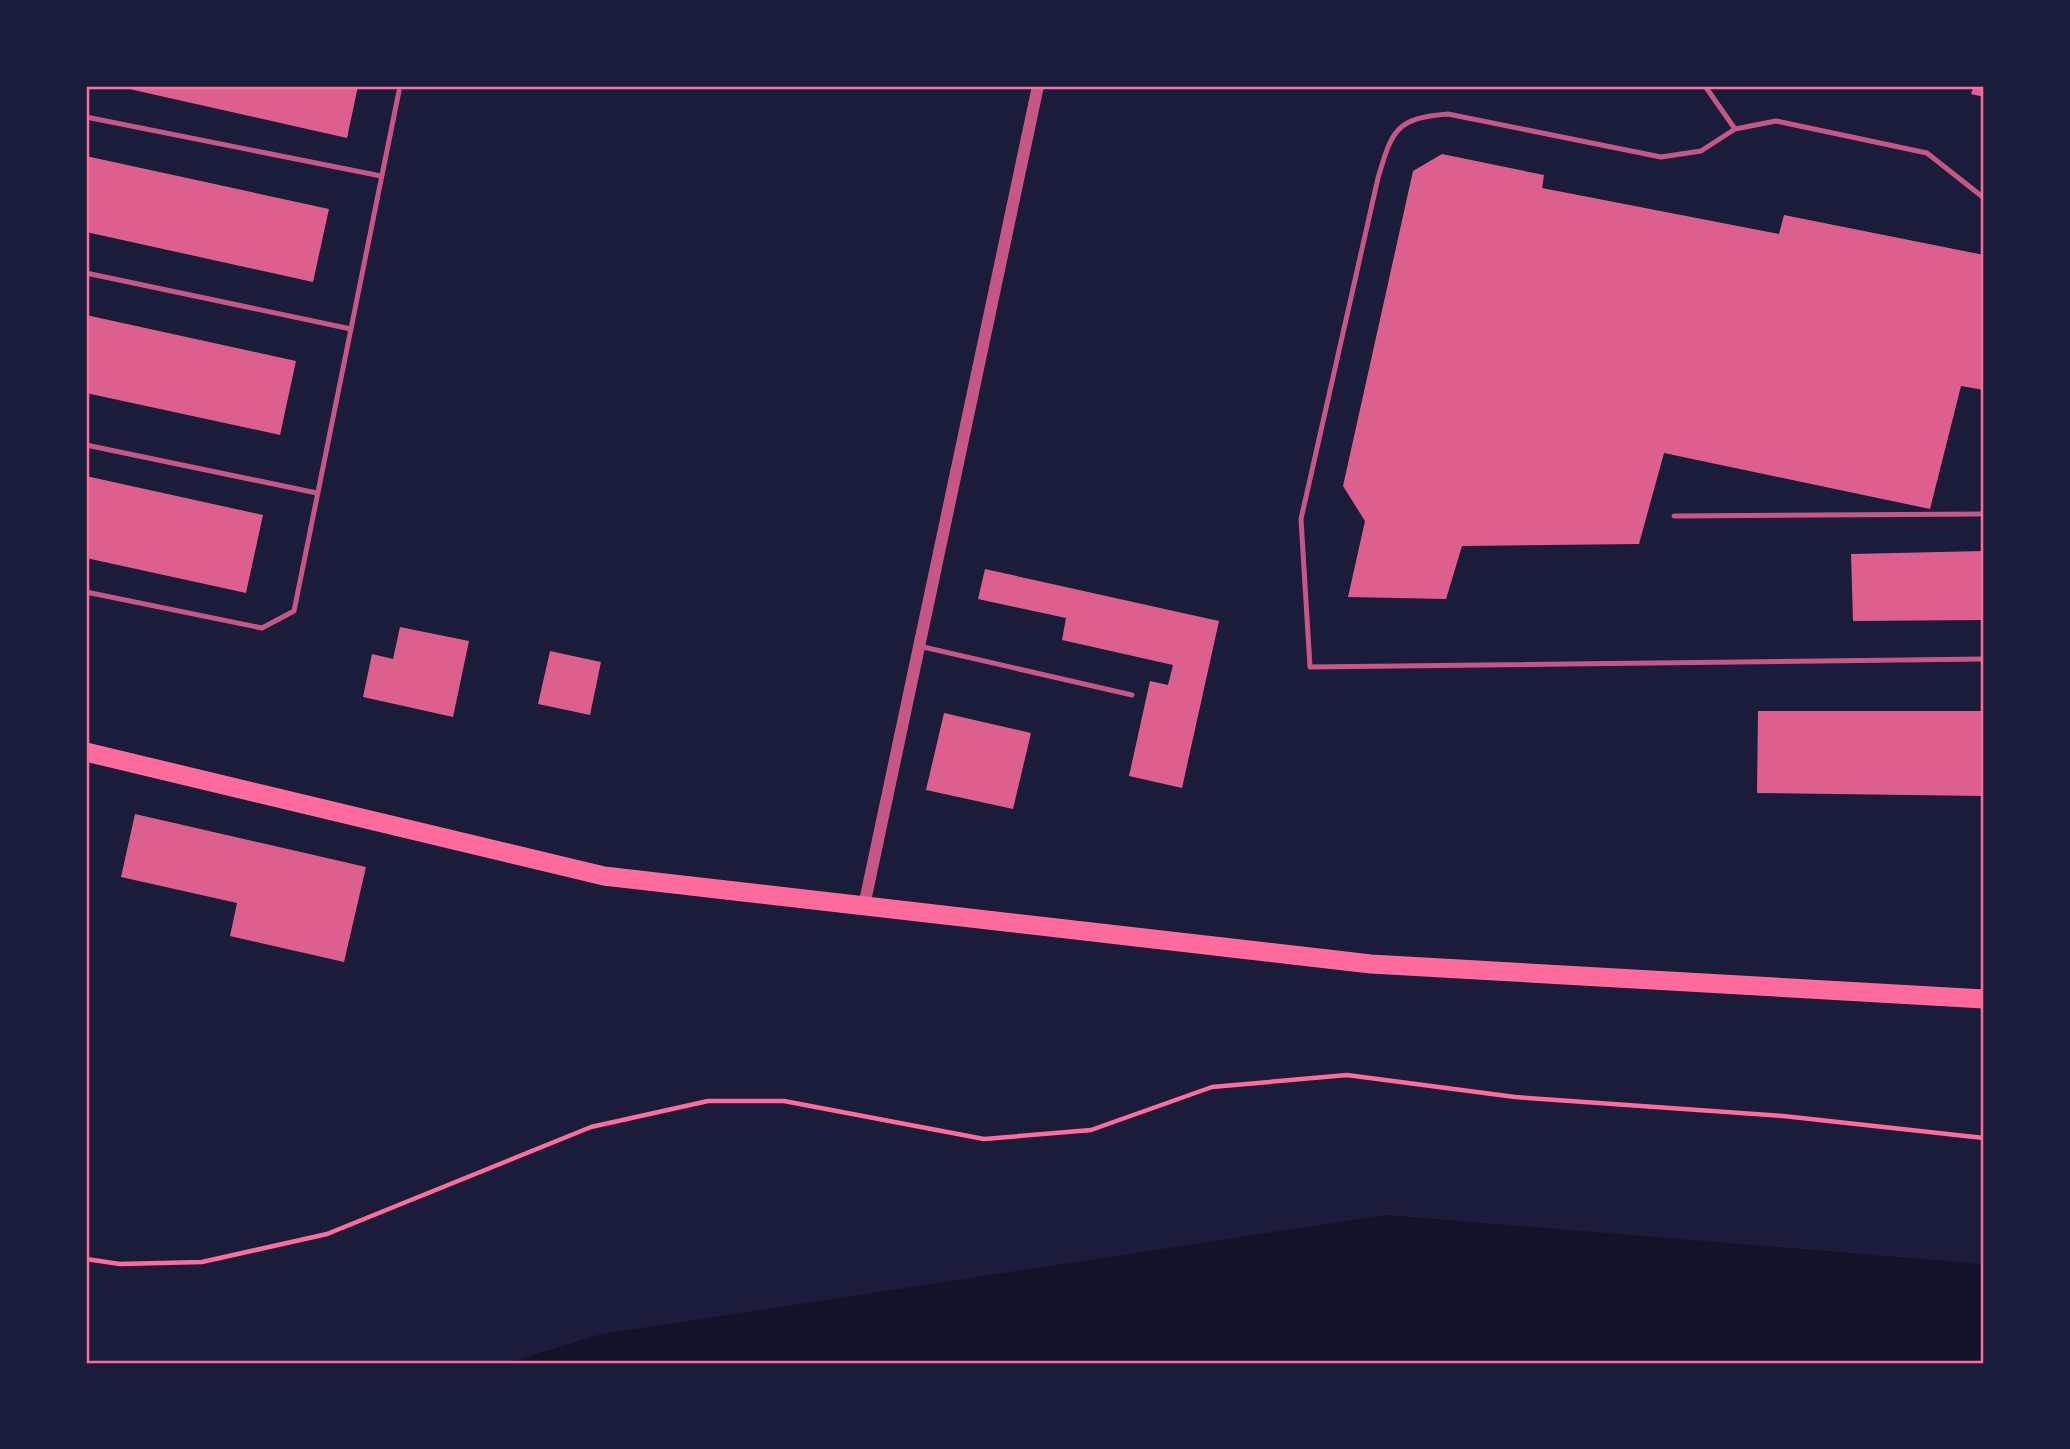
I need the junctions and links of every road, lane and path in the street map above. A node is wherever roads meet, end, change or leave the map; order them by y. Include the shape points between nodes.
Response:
1 (1038, 86) edge
2 (1705, 86) edge
3 (399, 91) dead end
4 (86, 117) edge
5 (1735, 129) junction
6 (382, 176) junction
7 (1984, 198) edge
8 (86, 273) edge
9 (351, 329) junction
10 (86, 445) edge
11 (317, 493) junction
12 (1984, 514) edge
13 (1674, 516) dead end
14 (86, 592) edge
15 (919, 646) junction
16 (1984, 659) edge
17 (1132, 695) dead end
18 (86, 752) edge
19 (864, 906) junction
20 (1984, 999) edge
21 (1984, 1138) edge
22 (86, 1259) edge

1 - 15 street
2 - 5 lane
3 - 6 lane
4 - 6 lane
5 - 7 lane via 1776,121 1927,153
5 - 16 lane via 1701,150 1661,157 1448,114 1417,117 1390,138 1301,519 1310,667
6 - 9 lane
8 - 9 lane
9 - 11 lane
10 - 11 lane
11 - 14 lane via 293,611 262,628
12 - 13 lane
15 - 17 lane
15 - 19 street
18 - 19 highway via 604,876
19 - 20 highway via 1371,964
21 - 22 path via 1783,1116 1515,1097 1347,1075 1212,1087 1091,1130 985,1139 784,1101 708,1101 591,1126 327,1234 202,1262 120,1264

